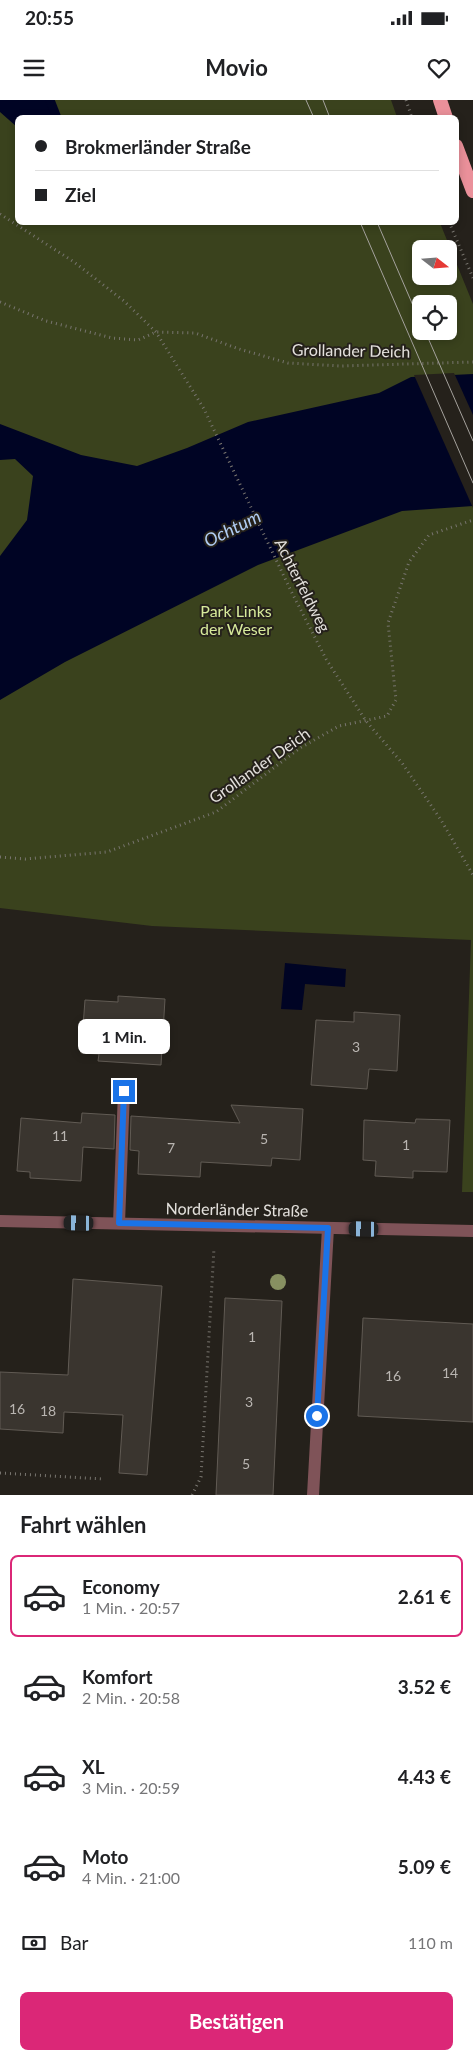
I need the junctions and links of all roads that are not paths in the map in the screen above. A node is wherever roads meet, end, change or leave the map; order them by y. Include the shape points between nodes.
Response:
1 (440, 100) edge
2 (445, 115) edge
3 (459, 154) edge
4 (473, 191) edge
5 (124, 1091) dead end
6 (0, 1222) edge
7 (119, 1223) junction
8 (328, 1228) junction
9 (473, 1231) edge
10 (313, 1495) edge

1 - 2 highway
3 - 4 highway
5 - 7 street
6 - 7 street, Norderländer Straße
7 - 8 street, Norderländer Straße
8 - 9 street, Norderländer Straße
8 - 10 street

